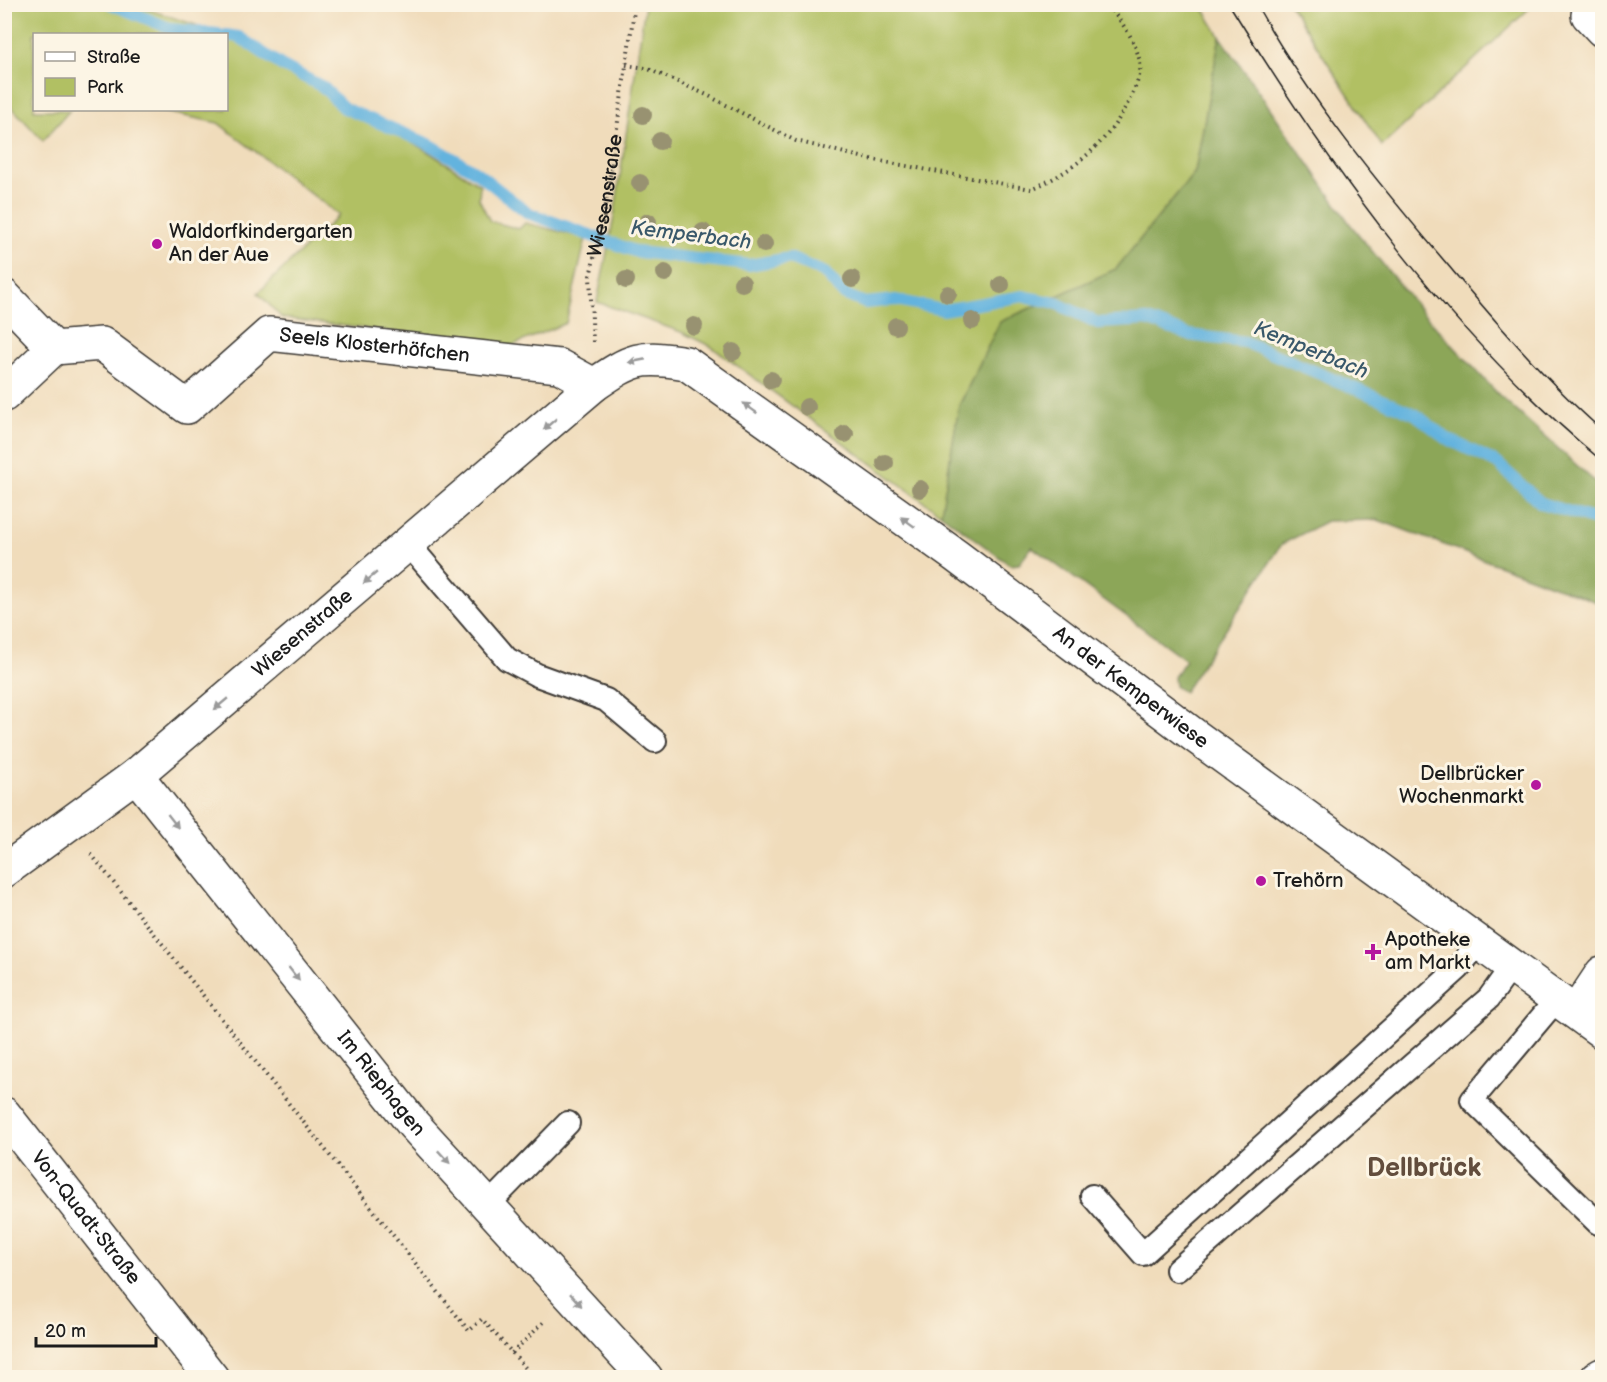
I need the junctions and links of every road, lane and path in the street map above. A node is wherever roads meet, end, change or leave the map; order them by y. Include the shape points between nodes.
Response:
1 (635, 4) edge
2 (1106, 4) edge
3 (626, 65) junction
4 (4, 296) edge
5 (54, 348) junction
6 (686, 363) joint
7 (594, 385) junction
8 (4, 395) edge
9 (409, 545) junction
10 (655, 741) dead end
11 (136, 775) junction
12 (69, 824) junction
13 (4, 872) edge
14 (1478, 942) junction
15 (1512, 966) junction
16 (1602, 973) edge
17 (1566, 1005) junction
18 (1602, 1032) edge
19 (4, 1114) edge
20 (568, 1123) dead end
21 (1092, 1196) dead end
22 (488, 1205) junction
23 (1598, 1223) dead end
24 (1177, 1270) dead end
25 (1602, 1374) edge
26 (212, 1377) edge
27 (549, 1377) edge
28 (646, 1377) edge
29 (1597, 1377) edge

1 - 3 path, Wiesenstraße
2 - 3 path via 1134,43 1141,66 1135,87 1122,118 1103,141 1051,181 1031,189 869,159 796,141 707,95 645,68
3 - 7 path, Wiesenstraße via 590,276
4 - 5 street
5 - 7 street, Seels Klosterhöfchen via 102,344 186,407 269,334 560,366
5 - 8 street
6 -> 7 street, Wiesenstraße via 655,358 628,362
14 -> 6 street, An der Kemperwiese via 956,556
7 -> 9 street, Wiesenstraße
9 - 10 lane via 507,659 537,675 606,700
9 -> 11 street, Wiesenstraße
11 - 12 street, Wiesenstraße
11 -> 22 street, Im Riephagen via 413,1124
12 - 13 street, Wiesenstraße
12 - 27 path via 469,1331 482,1319 531,1374
14 - 15 street, An der Kemperwiese
14 - 21 lane via 1459,968 1143,1254
15 - 17 street, An der Kemperwiese
15 - 24 lane via 1489,998
16 - 17 street
17 - 18 street, An der Kemperwiese
17 - 23 lane via 1472,1100
19 - 26 street, Von-Quadt-Straße
20 - 22 lane
22 -> 28 street, Im Riephagen
25 - 29 street

